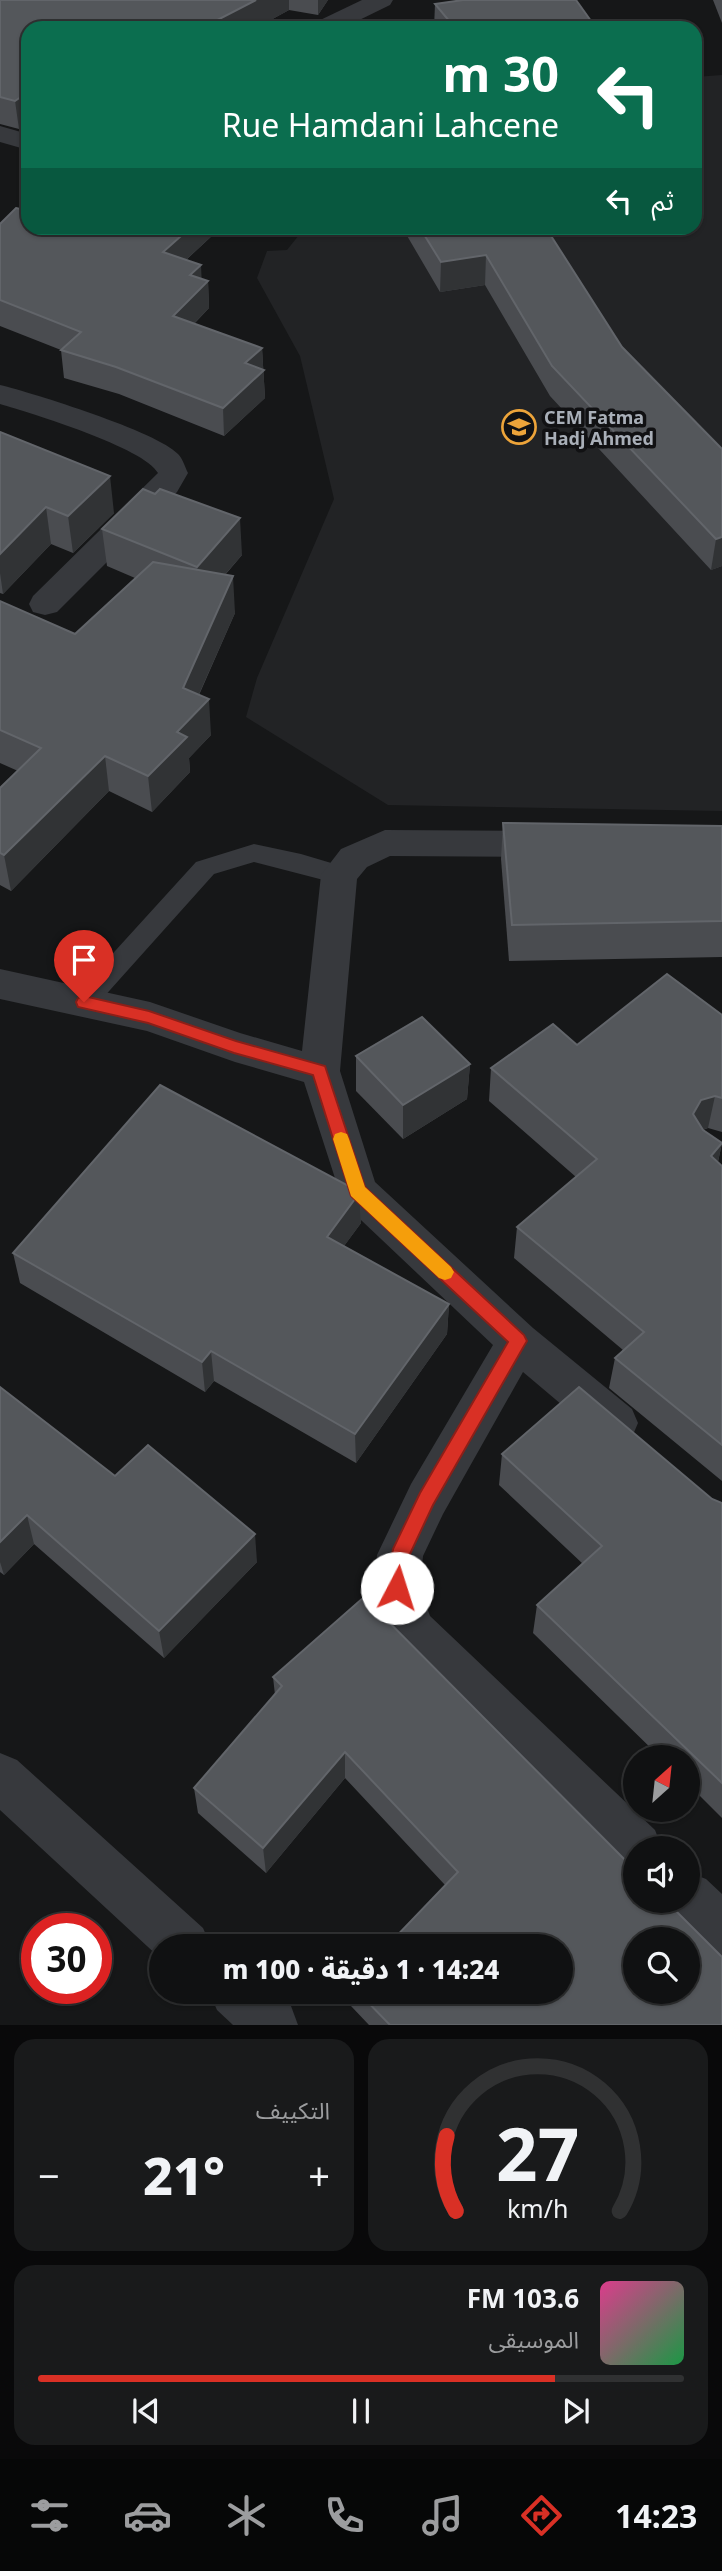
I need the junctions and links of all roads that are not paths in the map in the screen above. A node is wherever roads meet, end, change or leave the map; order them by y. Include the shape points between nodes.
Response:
1 (381, 0) edge
2 (338, 21) edge
3 (0, 394) edge
4 (45, 604) dead end
5 (585, 844) edge
6 (339, 875) junction
7 (0, 984) edge
8 (84, 1002) junction
9 (320, 1071) junction
10 (518, 1341) junction
11 (640, 1444) edge
12 (0, 1777) edge
13 (625, 1836) edge
14 (700, 1909) edge
15 (722, 1930) edge
16 (172, 1934) edge
17 (248, 2004) edge
18 (272, 2025) edge

1 - 2 street
3 - 4 street via 139,444 166,459 173,472 166,485
5 - 6 street via 385,843 354,858
6 - 8 lane via 254,853 205,868
6 - 9 street
7 - 8 street
8 - 9 street via 149,1017
9 - 10 street via 357,1191
10 - 11 street
10 - 13 street via 426,1499 400,1555 397,1588 411,1630
12 - 16 street
14 - 15 street
17 - 18 street

